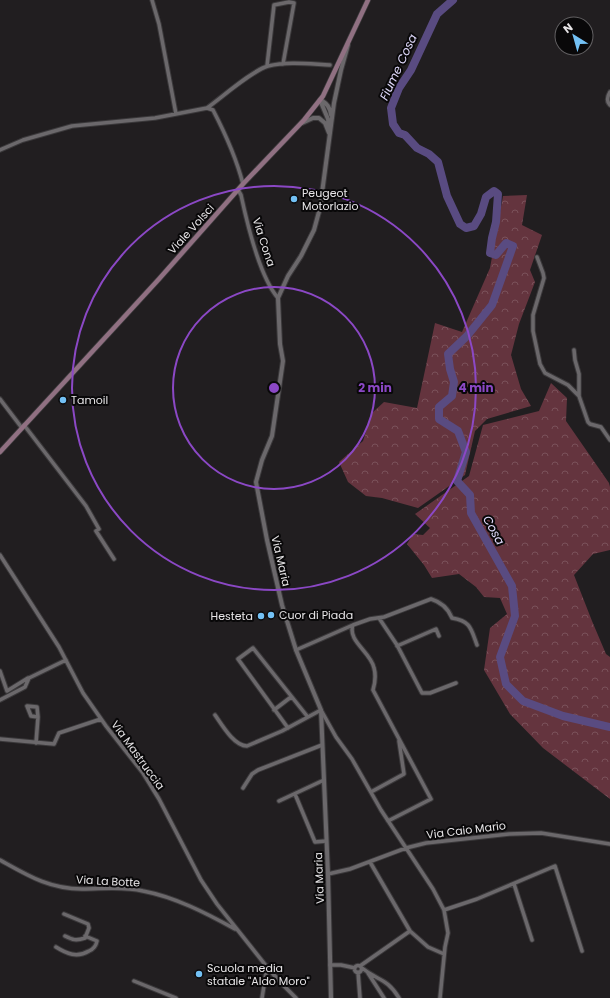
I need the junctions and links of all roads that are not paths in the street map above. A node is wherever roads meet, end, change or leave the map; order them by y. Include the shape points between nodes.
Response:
1 (152, 0) edge
2 (368, 0) edge
3 (350, 39) junction
4 (283, 64) junction
5 (330, 65) dead end
6 (267, 66) junction
7 (610, 92) edge
8 (320, 100) junction
9 (610, 105) edge
10 (207, 108) junction
11 (176, 114) junction
12 (332, 121) junction
13 (301, 124) junction
14 (330, 135) junction
15 (0, 150) edge
16 (243, 184) junction
17 (238, 190) junction
18 (537, 257) dead end
19 (278, 298) junction
20 (574, 350) dead end
21 (578, 396) junction
22 (0, 399) edge
23 (23, 427) junction
24 (610, 440) edge
25 (0, 452) edge
26 (0, 555) edge
27 (114, 559) dead end
28 (379, 618) junction
29 (353, 625) junction
30 (439, 636) dead end
31 (477, 645) dead end
32 (397, 646) junction
33 (296, 650) junction
34 (66, 660) junction
35 (0, 671) edge
36 (29, 678) junction
37 (456, 683) dead end
38 (291, 697) junction
39 (0, 700) edge
40 (274, 710) junction
41 (321, 710) junction
42 (215, 715) dead end
43 (307, 716) junction
44 (38, 717) dead end
45 (101, 719) junction
46 (288, 728) junction
47 (398, 738) junction
48 (0, 739) edge
49 (36, 743) junction
50 (322, 745) junction
51 (324, 780) junction
52 (243, 788) dead end
53 (371, 792) junction
54 (295, 794) junction
55 (279, 801) dead end
56 (388, 821) junction
57 (326, 841) junction
58 (610, 844) edge
59 (406, 848) junction
60 (0, 860) edge
61 (370, 862) junction
62 (328, 874) junction
63 (514, 884) junction
64 (444, 910) junction
65 (64, 914) dead end
66 (238, 930) junction
67 (410, 931) junction
68 (65, 936) dead end
69 (85, 936) junction
70 (532, 940) dead end
71 (56, 948) dead end
72 (582, 950) dead end
73 (444, 954) junction
74 (330, 965) junction
75 (267, 966) junction
76 (361, 967) junction
77 (355, 968) junction
78 (358, 972) junction
79 (367, 972) junction
80 (134, 981) dead end
81 (176, 998) edge
82 (262, 998) edge
83 (296, 998) edge
84 (331, 998) edge
85 (360, 998) edge
86 (384, 998) edge
87 (399, 998) edge
88 (440, 998) edge

1 - 11 street
2 - 3 main road, Viale Volsci
3 - 8 main road, Viale Volsci
3 - 12 street, Via Maria via 338,81
4 - 5 street
4 - 6 street
4 - 6 street via 294,3 289,2 274,5
6 - 10 street
7 - 9 street via 607,100
8 - 12 street via 330,108
8 - 13 main road, Viale Volsci
8 - 14 street via 328,119
10 - 11 street
10 - 16 street via 214,110 233,150
11 - 15 street via 72,126
12 - 14 street, Via Maria
13 - 14 street via 319,118 325,123
13 - 16 main road, Viale Volsci
14 - 19 street, Via Maria via 320,208 314,230
16 - 17 main road, Viale Volsci
17 - 19 street, Via Cona via 255,250
17 - 23 main road, Viale Volsci
18 - 21 street via 544,278 533,315 533,330 540,364 545,373 568,385
19 - 33 street, Via Maria via 283,361 272,436 256,482 277,586
20 - 21 street via 580,374
21 - 24 street via 588,422 601,427
22 - 23 street
23 - 25 main road, Viale Volsci
23 - 27 street via 86,506 99,528 96,531
26 - 34 street, Via Mastruccia
28 - 29 street
28 - 31 street via 431,599 444,606 452,618 466,622
28 - 32 street
29 - 33 street
29 - 47 street via 356,641 374,668 373,690
30 - 32 street via 436,629
32 - 37 street via 422,693 430,693
33 - 41 street, Via Maria
34 - 36 street
34 - 45 street, Via Mastruccia via 83,693
35 - 36 street via 7,691
36 - 39 street via 25,687
38 - 40 street
38 - 40 street via 253,648 238,659
38 - 43 street
40 - 46 street
41 - 43 street
41 - 50 street, Via Maria
41 - 53 street
42 - 46 street via 235,741 243,746 252,745
43 - 46 street
44 - 49 street
45 - 49 street via 59,733 54,744
45 - 66 street, Via Mastruccia via 143,773 201,880
47 - 53 street via 404,774
47 - 56 street via 431,799
48 - 49 street
50 - 51 street, Via Maria
50 - 52 street via 258,770 252,774
51 - 54 street
51 - 57 street, Via Maria
53 - 56 street
54 - 55 street
54 - 57 street via 315,842
56 - 59 street
57 - 62 street, Via Maria
58 - 59 street, Via Caio Mario via 541,833 426,843
59 - 61 street, Via Caio Mario
59 - 64 street
60 - 66 street, Via La Botte via 51,885 81,889 133,889 163,896 212,916
61 - 62 street, Via Caio Mario
61 - 67 street
62 - 74 street, Via Maria
63 - 64 street
63 - 70 street
63 - 72 street via 555,866
64 - 73 street via 448,933
65 - 69 street via 88,924
66 - 75 street, Via Mastruccia
67 - 73 street via 428,947
67 - 76 street
68 - 69 street via 78,940
69 - 71 street via 97,941 92,950 84,954 77,956
73 - 88 street
74 - 77 street
74 - 84 street, Via Maria
75 - 82 street
75 - 83 street, Via Mastruccia
76 - 77 street
76 - 78 street via 361,972
76 - 79 street
77 - 78 street
78 - 85 street
79 - 86 street
79 - 87 street via 385,981
80 - 81 street

